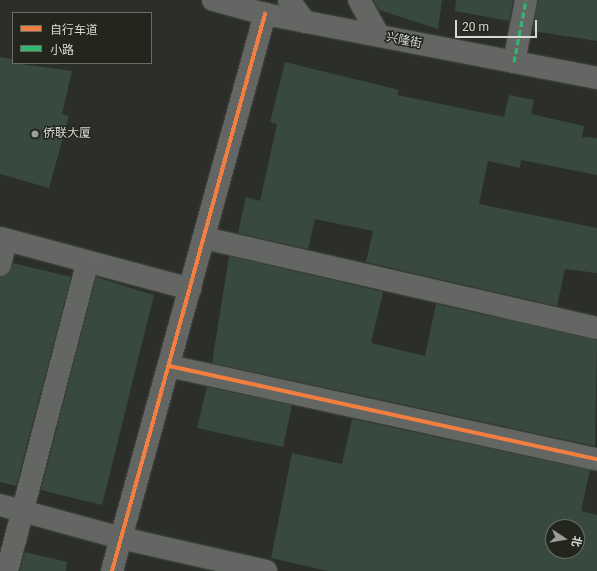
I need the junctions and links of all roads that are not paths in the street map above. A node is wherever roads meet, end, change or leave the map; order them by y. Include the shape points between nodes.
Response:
1 (213, 0) edge
2 (289, 0) edge
3 (359, 0) edge
4 (526, 0) edge
5 (266, 14) junction
6 (306, 22) junction
7 (379, 36) junction
8 (514, 62) junction
9 (597, 78) edge
10 (204, 238) junction
11 (3, 239) edge
12 (87, 262) junction
13 (0, 265) edge
14 (190, 289) junction
15 (597, 328) edge
16 (168, 366) junction
17 (597, 458) edge
18 (0, 505) edge
19 (22, 511) junction
20 (121, 538) junction
21 (7, 571) edge
22 (112, 571) edge
23 (266, 571) edge

1 - 5 street, 兴隆街
2 - 6 street
3 - 7 street
4 - 8 street
5 - 6 street, 兴隆街
5 - 10 street
6 - 7 street, 兴隆街
7 - 8 street, 兴隆街
8 - 9 street, 兴隆街
10 - 14 street
10 - 15 street
11 - 12 street
11 - 13 street
12 - 14 street
12 - 19 street
14 - 16 street
16 - 17 street
16 - 20 street
18 - 19 street
19 - 20 street
19 - 21 street
20 - 22 street
20 - 23 street

